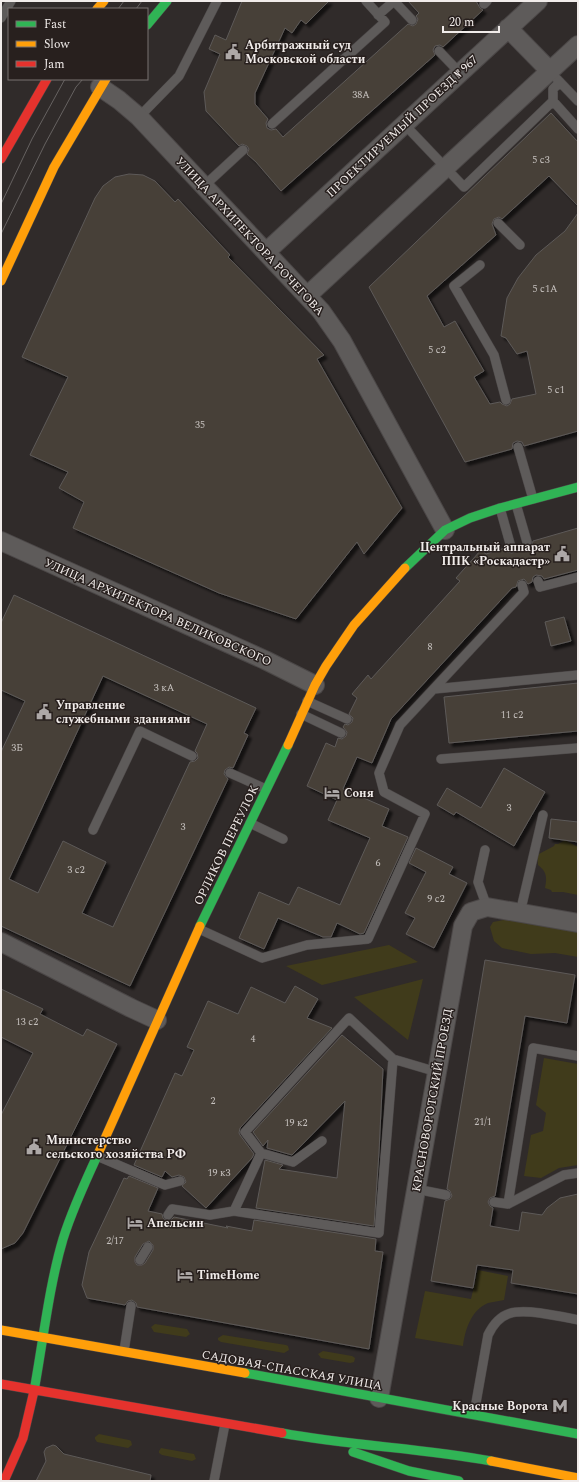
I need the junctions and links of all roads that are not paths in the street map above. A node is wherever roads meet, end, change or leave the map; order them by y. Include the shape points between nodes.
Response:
1 (11, 1) edge
2 (168, 1) edge
3 (217, 1) edge
4 (366, 1) edge
5 (538, 1) edge
6 (378, 15) junction
7 (1, 18) edge
8 (412, 20) dead end
9 (148, 24) edge
10 (508, 28) junction
11 (578, 45) edge
12 (440, 51) dead end
13 (460, 73) junction
14 (555, 77) junction
15 (46, 80) edge
16 (98, 86) edge
17 (553, 101) junction
18 (578, 101) edge
19 (139, 117) junction
20 (272, 124) dead end
21 (404, 124) junction
22 (578, 129) edge
23 (243, 150) dead end
24 (1, 159) edge
25 (445, 168) junction
26 (204, 186) junction
27 (498, 223) dead end
28 (520, 245) dead end
29 (266, 252) junction
30 (480, 265) dead end
31 (1, 281) edge
32 (307, 296) junction
33 (506, 400) dead end
34 (518, 447) dead end
35 (578, 487) edge
36 (532, 499) junction
37 (516, 504) junction
38 (500, 508) junction
39 (446, 530) junction
40 (1, 541) edge
41 (527, 542) dead end
42 (511, 547) dead end
43 (578, 576) edge
44 (538, 581) dead end
45 (522, 586) dead end
46 (578, 675) edge
47 (315, 685) junction
48 (434, 689) junction
49 (307, 701) junction
50 (301, 714) junction
51 (347, 719) dead end
52 (341, 733) dead end
53 (384, 736) dead end
54 (393, 740) junction
55 (578, 748) edge
56 (192, 756) dead end
57 (441, 759) dead end
58 (230, 773) dead end
59 (266, 789) junction
60 (543, 815) dead end
61 (250, 823) junction
62 (93, 830) dead end
63 (283, 839) dead end
64 (485, 850) dead end
65 (487, 907) junction
66 (520, 913) junction
67 (578, 923) edge
68 (199, 929) junction
69 (1, 942) edge
70 (157, 1020) junction
71 (578, 1056) edge
72 (393, 1059) junction
73 (437, 1072) junction
74 (322, 1141) dead end
75 (261, 1153) junction
76 (96, 1156) junction
77 (578, 1173) edge
78 (180, 1181) dead end
79 (416, 1189) junction
80 (446, 1195) dead end
81 (494, 1202) dead end
82 (508, 1204) junction
83 (234, 1211) junction
84 (168, 1215) dead end
85 (148, 1247) dead end
86 (140, 1260) dead end
87 (131, 1306) dead end
88 (578, 1320) edge
89 (1, 1330) edge
90 (44, 1338) junction
91 (124, 1351) junction
92 (1, 1384) edge
93 (34, 1391) junction
94 (379, 1398) junction
95 (474, 1414) junction
96 (225, 1424) junction
97 (578, 1434) edge
98 (328, 1441) junction
99 (578, 1478) edge
100 (8, 1480) edge
101 (214, 1481) edge
102 (459, 1481) edge

1 - 7 lane
2 - 9 main road
3 - 19 lane via 178,76
4 - 6 lane
5 - 10 street, ПРОЕКТИРУЕМЫЙ ПРОЕЗД № 967
6 - 8 lane via 394,1
6 - 20 lane via 385,22
10 - 13 street, ПРОЕКТИРУЕМЫЙ ПРОЕЗД № 967
10 - 14 street
11 - 14 street
12 - 13 lane
13 - 21 street, ПРОЕКТИРУЕМЫЙ ПРОЕЗД № 967
14 - 17 lane
14 - 18 lane
14 - 25 street
15 - 24 main road
16 - 19 street, УЛИЦА АРХИТЕКТОРА РОЧЕГОВА
16 - 31 main road via 54,167
17 - 22 lane
17 - 25 lane via 467,189
19 - 26 street, УЛИЦА АРХИТЕКТОРА РОЧЕГОВА
21 - 25 lane
21 - 29 street, ПРОЕКТИРУЕМЫЙ ПРОЕЗД № 967
23 - 26 lane
25 - 32 street
26 - 29 street, УЛИЦА АРХИТЕКТОРА РОЧЕГОВА
27 - 28 lane
29 - 32 street, УЛИЦА АРХИТЕКТОРА РОЧЕГОВА
30 - 33 lane via 454,286 494,355
32 - 39 street, УЛИЦА АРХИТЕКТОРА РОЧЕГОВА via 342,341
34 - 36 lane
35 - 36 main road, ОРЛИКОВ ПЕРЕУЛОК
36 - 37 main road, ОРЛИКОВ ПЕРЕУЛОК
37 - 38 main road, ОРЛИКОВ ПЕРЕУЛОК
37 - 41 lane
38 - 39 main road, ОРЛИКОВ ПЕРЕУЛОК via 470,518
38 - 42 lane
39 - 47 main road, ОРЛИКОВ ПЕРЕУЛОК via 408,565 354,625
40 - 47 street, УЛИЦА АРХИТЕКТОРА ВЕЛИКОВСКОГО
43 - 44 lane via 540,587
45 - 48 lane via 524,592
46 - 48 lane
47 - 49 main road, ОРЛИКОВ ПЕРЕУЛОК
48 - 54 lane via 400,725
49 - 50 main road, ОРЛИКОВ ПЕРЕУЛОК
49 - 51 lane
50 - 52 lane
50 - 59 main road, ОРЛИКОВ ПЕРЕУЛОК
53 - 54 lane
54 - 68 lane via 383,752 379,773 384,792 425,814 368,940 308,945 262,958
55 - 57 lane
56 - 62 lane via 140,731
58 - 59 lane
59 - 61 main road, ОРЛИКОВ ПЕРЕУЛОК
60 - 66 lane
61 - 63 lane
61 - 68 main road, ОРЛИКОВ ПЕРЕУЛОК
64 - 65 lane via 478,882
65 - 66 street
65 - 73 street, КРАСНОВОРОТСКИЙ ПРОЕЗД via 471,912 463,926
66 - 67 street
68 - 70 main road, ОРЛИКОВ ПЕРЕУЛОК
69 - 70 street
70 - 76 main road, ОРЛИКОВ ПЕРЕУЛОК
71 - 82 lane via 533,1048
72 - 73 lane
72 - 75 lane via 349,1018 245,1132
72 - 83 lane via 379,1233
73 - 79 street, КРАСНОВОРОТСКИЙ ПРОЕЗД
74 - 75 lane via 293,1162
75 - 83 lane
76 - 78 lane via 165,1185
76 - 90 main road, ОРЛИКОВ ПЕРЕУЛОК via 63,1238
77 - 82 lane via 564,1175
79 - 80 lane
79 - 94 street, КРАСНОВОРОТСКИЙ ПРОЕЗД
81 - 82 lane
83 - 84 lane via 210,1215 172,1209
85 - 86 lane
87 - 91 lane
88 - 95 lane via 524,1311 510,1313 498,1320 488,1335
89 - 90 main road, САДОВАЯ-СПАССКАЯ УЛИЦА
90 - 91 main road, САДОВАЯ-СПАССКАЯ УЛИЦА
90 - 93 main road, ОРЛИКОВ ПЕРЕУЛОК
91 - 94 main road, САДОВАЯ-СПАССКАЯ УЛИЦА
92 - 93 main road
93 - 96 main road
93 - 100 main road, ОРЛИКОВ ПЕРЕУЛОК via 23,1438
94 - 95 main road, САДОВАЯ-СПАССКАЯ УЛИЦА
95 - 97 main road, САДОВАЯ-СПАССКАЯ УЛИЦА
96 - 98 main road
96 - 101 lane
98 - 99 main road via 453,1454
98 - 102 main road via 362,1456 409,1471

